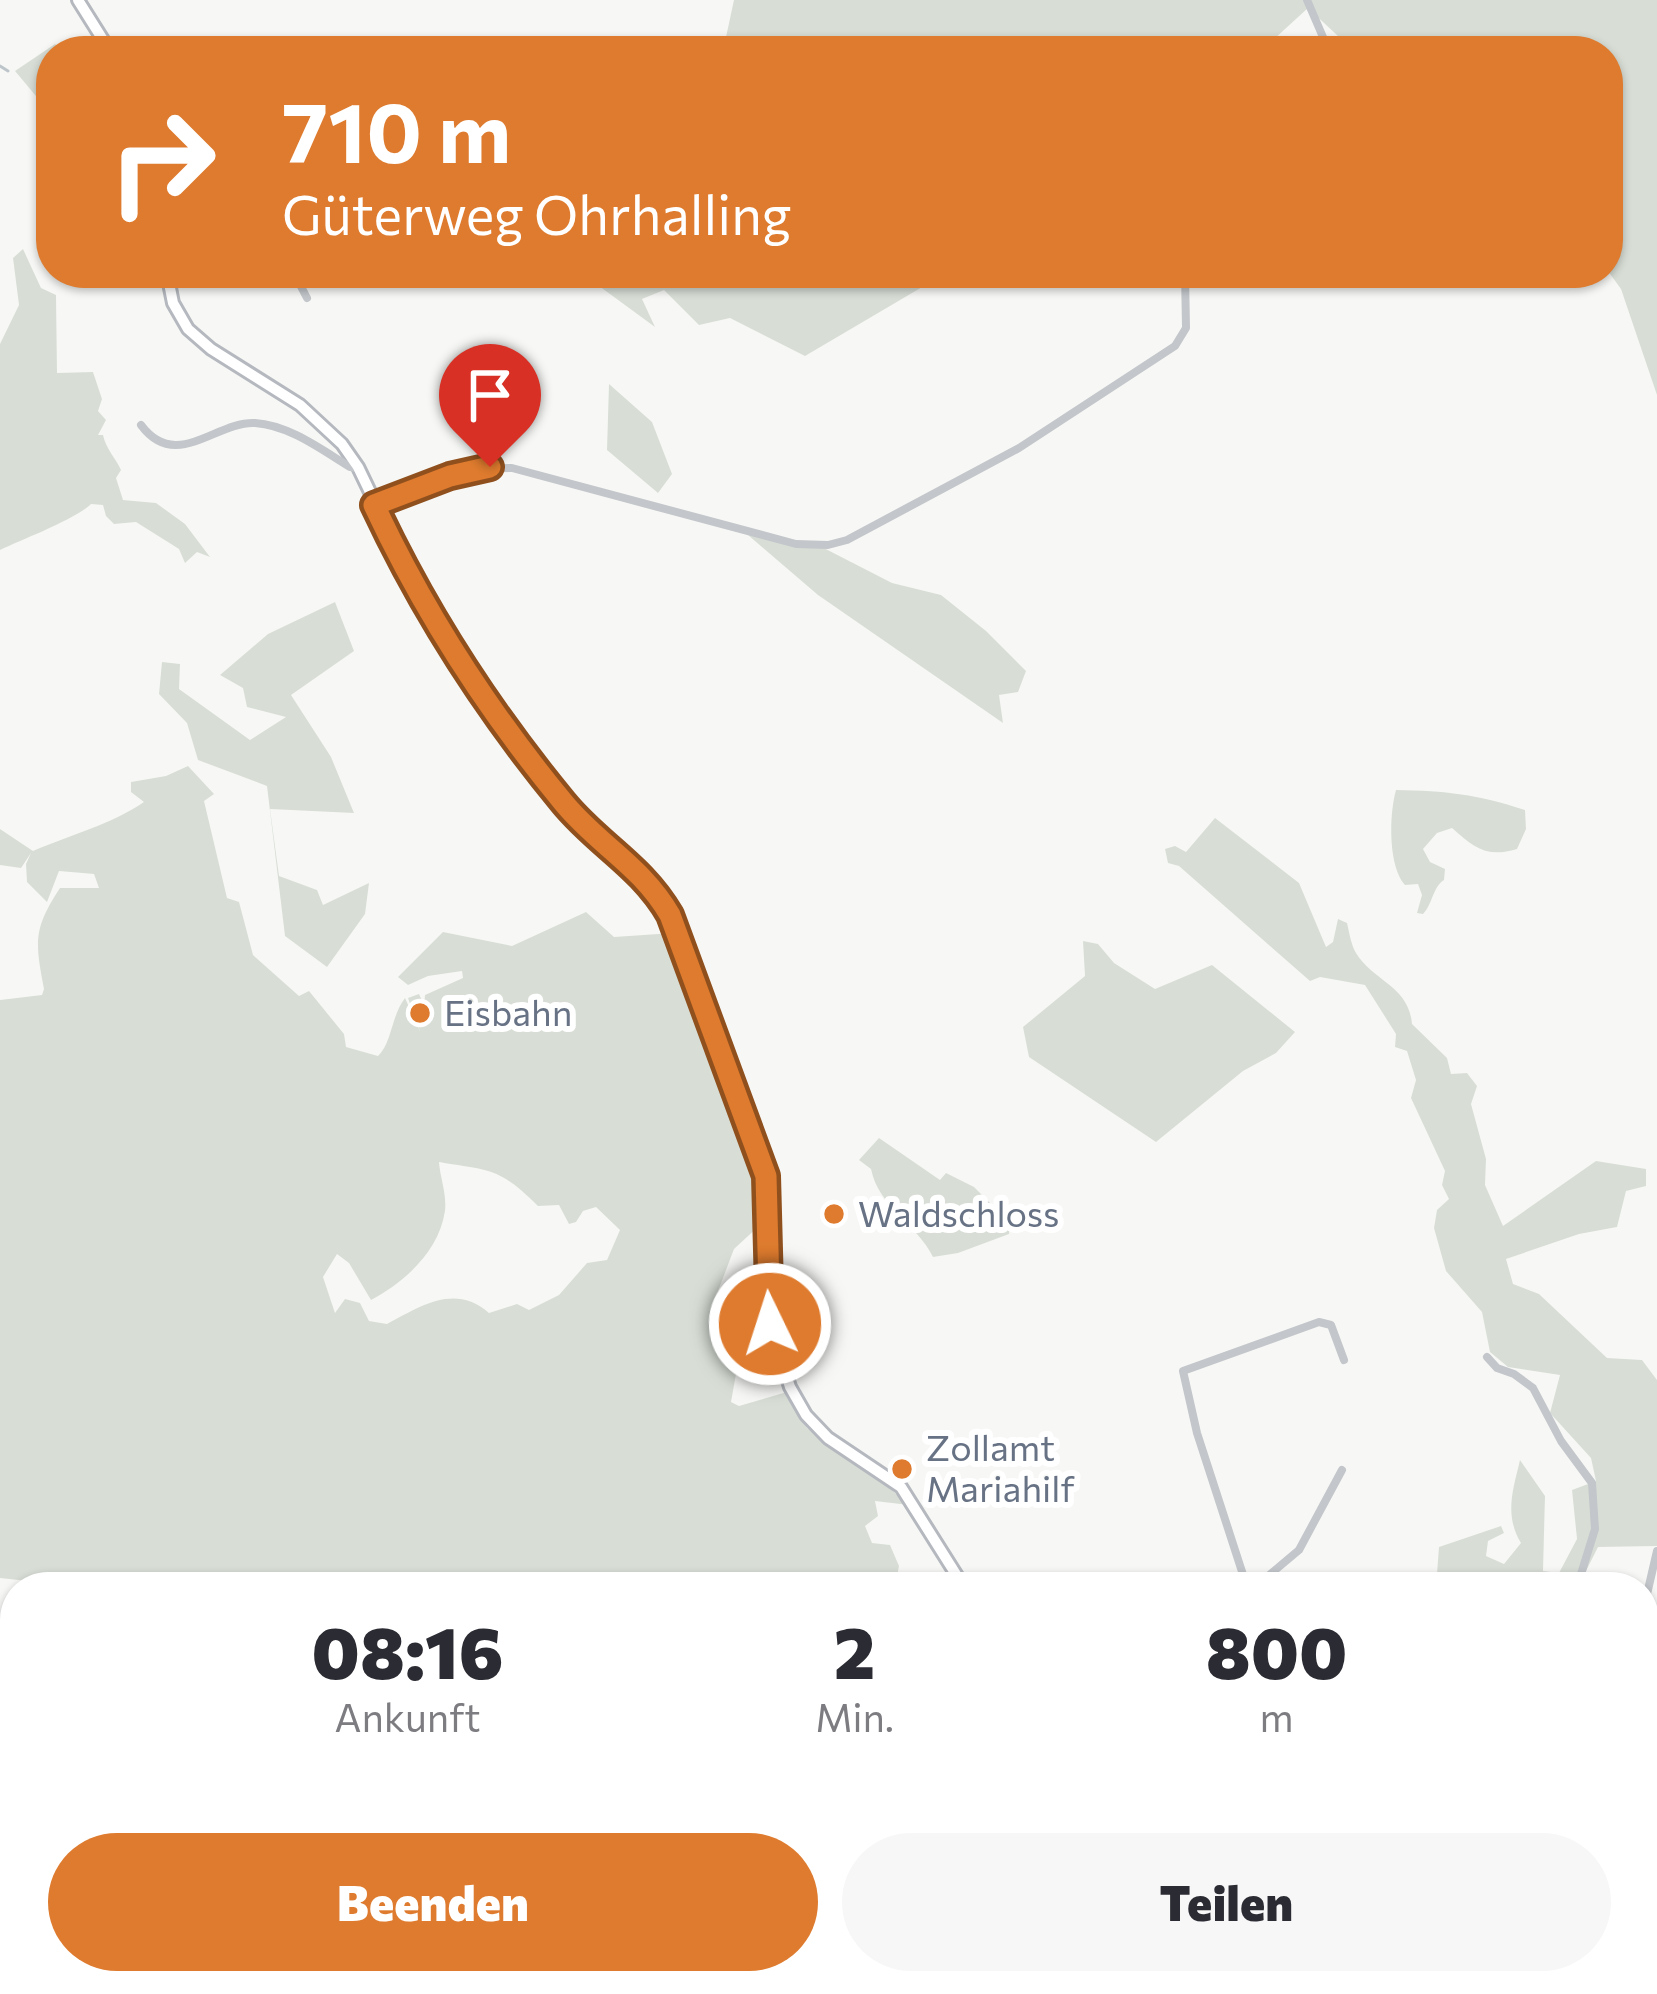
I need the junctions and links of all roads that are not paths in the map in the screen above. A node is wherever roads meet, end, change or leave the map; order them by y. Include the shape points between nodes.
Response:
1 (78, 0) edge
2 (1306, 0) edge
3 (101, 36) edge
4 (1322, 36) edge
5 (170, 288) edge
6 (302, 288) edge
7 (1186, 288) edge
8 (307, 298) dead end
9 (141, 424) dead end
10 (358, 467) junction
11 (374, 505) junction
12 (1487, 1357) dead end
13 (1344, 1360) dead end
14 (1342, 1470) dead end
15 (955, 1572) edge
16 (1246, 1572) edge
17 (1270, 1572) edge
18 (1582, 1572) edge

1 - 3 main road
2 - 4 street
5 - 10 main road via 188,329 314,416
6 - 8 street
7 - 11 street via 1189,313 1175,346 1019,448 847,540 796,544 512,468 472,470
9 - 10 street via 156,439 178,444 259,423
10 - 11 main road
11 - 15 main road via 446,642 489,704 577,819 646,878 670,915 766,1176 772,1340 790,1387 828,1438 901,1487
12 - 18 street via 1533,1388 1592,1483 1595,1529
13 - 16 street via 1331,1324 1319,1322 1183,1370
14 - 17 street via 1299,1550

